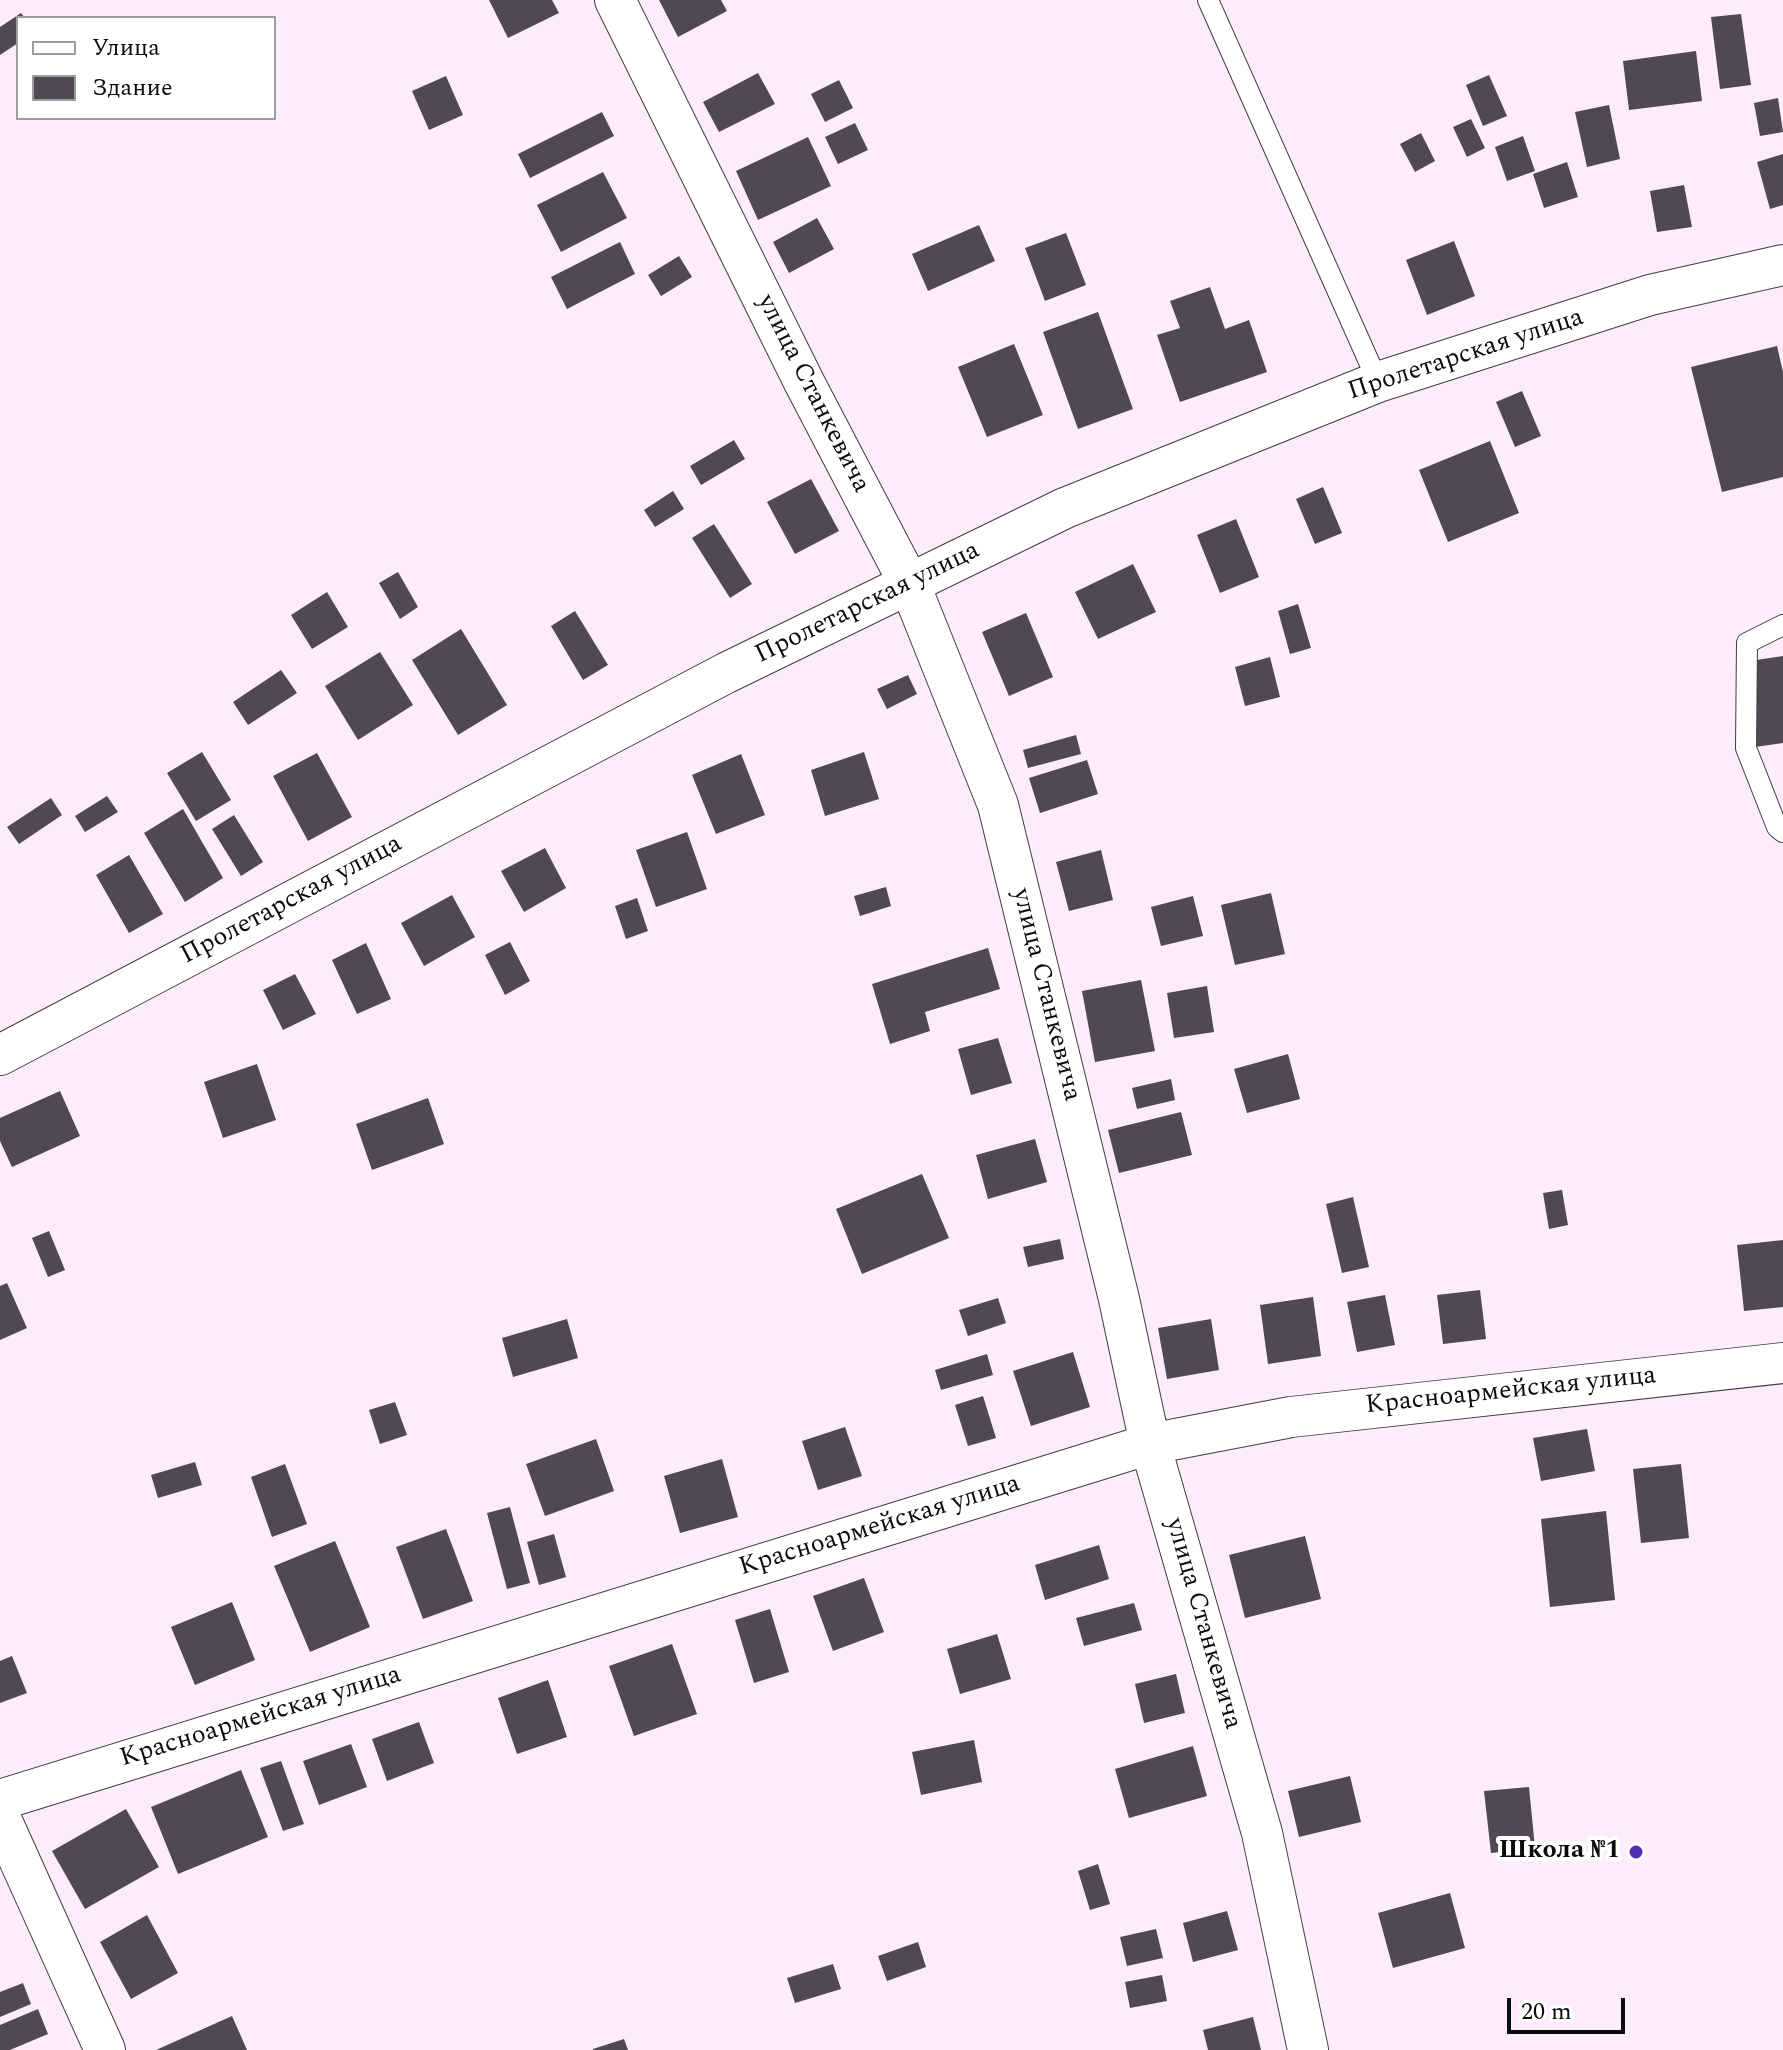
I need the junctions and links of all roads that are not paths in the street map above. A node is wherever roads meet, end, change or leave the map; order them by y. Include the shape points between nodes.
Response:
1 (615, 0) edge
2 (1208, 0) edge
3 (1783, 265) edge
4 (1378, 382) junction
5 (910, 585) junction
6 (1783, 625) edge
7 (1783, 832) edge
8 (0, 1055) edge
9 (1783, 1363) edge
10 (1150, 1444) junction
11 (0, 1800) edge
12 (0, 1817) edge
13 (105, 2050) edge
14 (1308, 2050) edge

1 - 5 street, улица Станкевича
2 - 4 lane
3 - 4 street, Пролетарская улица via 1650,295
4 - 5 street, Пролетарская улица via 1065,508
5 - 8 street, Пролетарская улица via 726,673
5 - 10 street, улица Станкевича via 998,805
6 - 7 lane via 1747,643 1746,748
9 - 10 street, Красноармейская улица via 1291,1417
10 - 11 street, Красноармейская улица
10 - 14 street, улица Станкевича via 1262,1833
12 - 13 street

